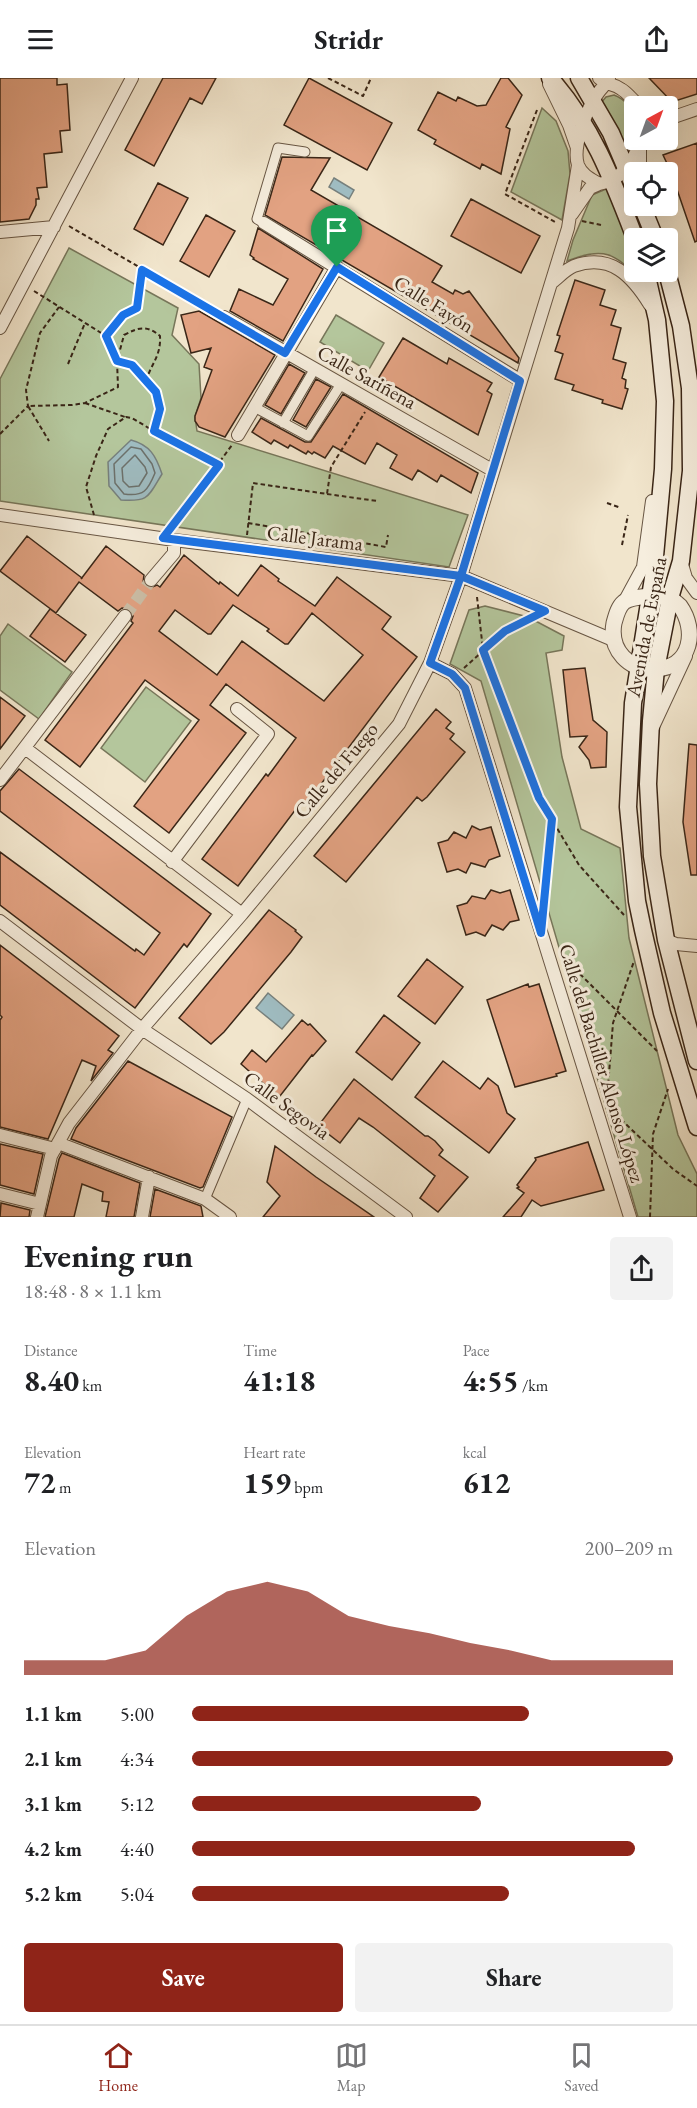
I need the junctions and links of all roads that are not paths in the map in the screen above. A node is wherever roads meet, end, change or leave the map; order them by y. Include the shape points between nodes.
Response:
1 (132, 78) edge
2 (546, 78) edge
3 (550, 78) edge
4 (579, 78) edge
5 (605, 80) edge
6 (629, 96) edge
7 (594, 101) junction
8 (697, 110) edge
9 (678, 116) edge
10 (584, 122) junction
11 (577, 148) junction
12 (305, 152) dead end
13 (628, 162) edge
14 (578, 165) junction
15 (624, 174) edge
16 (606, 182) junction
17 (56, 223) junction
18 (264, 223) joint
19 (569, 223) junction
20 (630, 228) edge
21 (0, 232) edge
22 (337, 267) junction
23 (648, 282) edge
24 (670, 282) edge
25 (551, 283) junction
26 (656, 315) junction
27 (224, 317) road end
28 (0, 328) edge
29 (285, 353) junction
30 (314, 370) junction
31 (520, 381) junction
32 (341, 384) junction
33 (254, 407) junction
34 (283, 423) junction
35 (238, 435) road end
36 (663, 468) junction
37 (492, 470) junction
38 (0, 515) edge
39 (169, 539) junction
40 (681, 561) junction
41 (461, 576) junction
42 (151, 580) tunnel mouth
43 (697, 593) edge
44 (650, 596) junction
45 (670, 598) junction
46 (624, 602) junction
47 (693, 611) edge
48 (125, 616) tunnel mouth
49 (613, 640) junction
50 (696, 641) edge
51 (686, 656) junction
52 (430, 663) junction
53 (631, 663) junction
54 (656, 669) junction
55 (237, 709) dead end
56 (650, 734) junction
57 (25, 748) junction
58 (0, 780) edge
59 (172, 862) junction
60 (242, 914) junction
61 (0, 921) edge
62 (666, 940) junction
63 (697, 946) edge
64 (142, 1029) junction
65 (697, 1061) edge
66 (246, 1099) junction
67 (697, 1127) edge
68 (0, 1135) edge
69 (57, 1146) junction
70 (149, 1177) junction
71 (0, 1194) edge
72 (208, 1201) junction
73 (40, 1204) junction
74 (37, 1217) edge
75 (142, 1217) edge
76 (213, 1217) edge
77 (230, 1217) edge
78 (406, 1217) edge
79 (630, 1217) edge

1 - 17 street
2 - 11 street
3 - 10 main road
4 - 7 main road
5 - 6 street
5 - 7 street
7 - 10 street
7 - 13 main road
8 - 9 street
10 - 11 street
10 - 16 main road
11 - 14 street
12 - 18 street via 278,148 256,219
14 - 16 street via 587,177
14 - 19 street, Calle del Fuego
15 - 16 street
16 - 19 street, Calle del Fuego via 590,188
16 - 20 main road
17 - 21 street
17 - 28 street
18 - 22 street, Calle Fayón
19 - 25 street, Calle del Fuego
22 - 29 street
22 - 31 street, Calle Fayón
23 - 26 main road, Avenida de España
24 - 40 main road, Avenida de España via 690,388 691,471
25 - 26 street via 572,267 600,261 628,275
25 - 31 street, Calle del Fuego
26 - 36 main road, Avenida de España via 665,400
27 - 29 street, Calle Sariñena
29 - 30 street, Calle Sariñena
29 - 33 street
30 - 32 street, Calle Sariñena
30 - 34 street
31 - 37 street, Calle del Fuego
32 - 34 street via 309,436
32 - 37 street, Calle Sariñena
33 - 34 street
33 - 35 street
36 - 44 main road, Avenida de España
36 - 46 street, Avenida de España via 652,498 643,567
37 - 41 street, Calle del Fuego
38 - 39 street, Calle Jarama
39 - 41 street, Calle Jarama
39 - 42 street via 174,553
40 - 43 street via 686,578
40 - 45 main road, Avenida de España
41 - 49 street, Calle Jarama
41 - 52 street, Calle del Fuego
44 - 45 street
44 - 46 street
44 - 53 main road, Avenida de España
45 - 47 street
45 - 54 main road, Avenida de España
46 - 49 street via 617,612
47 - 50 street
48 - 57 street
49 - 53 street via 617,651
50 - 51 street
51 - 54 street
51 - 56 street
52 - 60 street, Calle del Fuego via 399,724
52 - 79 street, Calle del Bachiller Alonso López via 465,688
53 - 54 street
53 - 67 main road, Avenida de España via 634,694 628,807 637,901 662,1013
54 - 56 main road, Avenida de España
55 - 59 street via 268,734
56 - 62 main road, Avenida de España via 652,856
57 - 58 street
57 - 59 street
59 - 60 street
60 - 64 street, Calle del Fuego
61 - 64 street, Calle Segovia
62 - 63 street
62 - 65 main road, Avenida de España
64 - 66 street, Calle Segovia
64 - 69 street, Calle del Fuego via 69,1123
66 - 72 street
66 - 78 street, Calle Segovia
68 - 69 street
69 - 70 street
69 - 73 street, Calle del Fuego
70 - 72 street
70 - 75 street
71 - 73 street
72 - 76 street
72 - 77 street
73 - 74 street, Calle del Fuego

